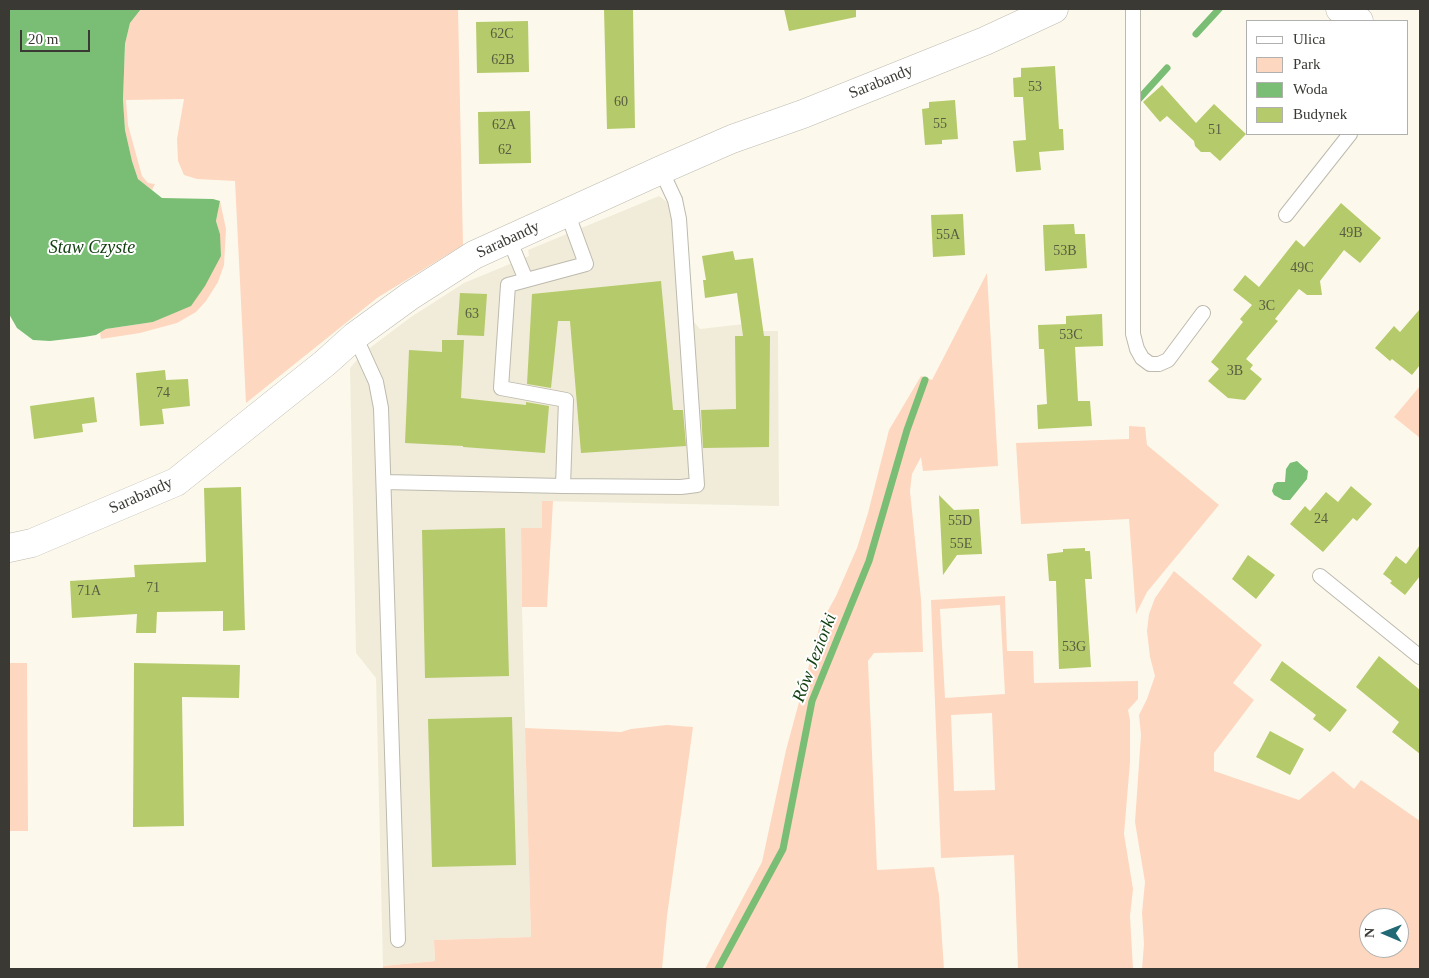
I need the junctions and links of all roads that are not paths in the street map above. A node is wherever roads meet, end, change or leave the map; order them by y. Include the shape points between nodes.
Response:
1 (1054, 9) edge
2 (1133, 9) edge
3 (1340, 9) edge
4 (1357, 20) edge
5 (1349, 135) edge
6 (661, 170) junction
7 (567, 212) junction
8 (1286, 215) dead end
9 (509, 239) junction
10 (526, 280) junction
11 (1203, 313) dead end
12 (355, 336) junction
13 (384, 482) junction
14 (563, 486) junction
15 (9, 548) edge
16 (1320, 576) dead end
17 (1420, 657) edge
18 (398, 940) dead end

1 - 6 street, Sarabandy via 976,44
2 - 11 lane via 1133,334 1142,358 1150,364 1168,360
3 - 4 street
5 - 8 lane
6 - 7 street, Sarabandy
6 - 14 lane via 675,200 679,219 697,485
7 - 9 street, Sarabandy
7 - 10 lane via 586,264
9 - 10 lane
9 - 12 street, Sarabandy via 466,260
10 - 14 lane via 508,285 501,388 566,400
12 - 13 lane via 376,382 381,408
12 - 15 street, Sarabandy via 176,482 32,543
13 - 14 lane
13 - 18 lane
16 - 17 lane

